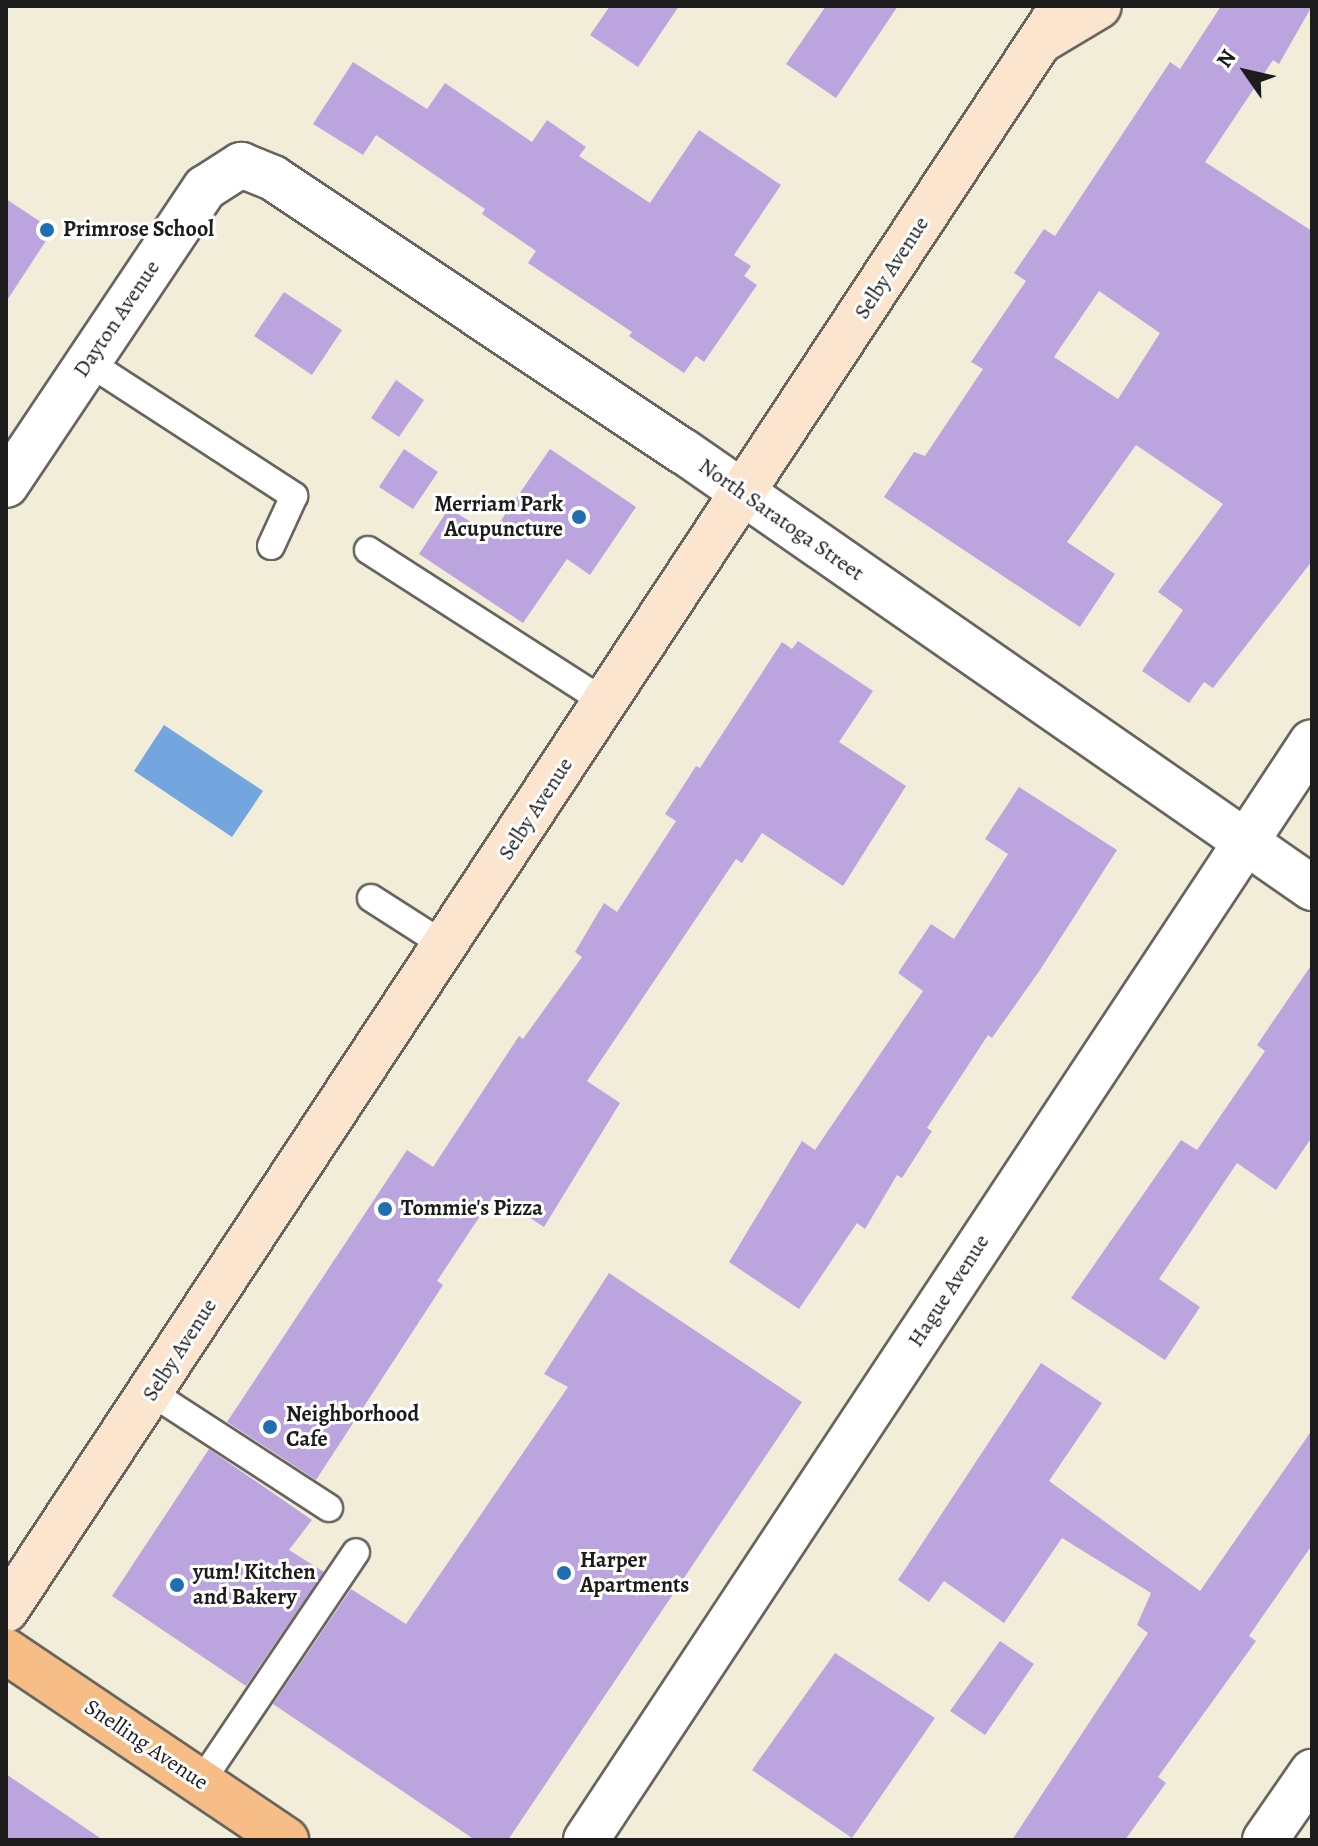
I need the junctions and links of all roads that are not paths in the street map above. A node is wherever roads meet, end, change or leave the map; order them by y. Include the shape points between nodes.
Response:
1 (1099, 6) edge
2 (1053, 23) edge
3 (241, 165) joint
4 (88, 362) junction
5 (6, 485) edge
6 (744, 494) junction
7 (271, 546) dead end
8 (368, 550) dead end
9 (606, 703) junction
10 (1312, 742) edge
11 (1245, 843) junction
12 (1312, 888) edge
13 (371, 898) dead end
14 (446, 946) junction
15 (152, 1393) junction
16 (329, 1508) dead end
17 (356, 1552) dead end
18 (6, 1610) edge
19 (6, 1651) edge
20 (1312, 1772) edge
21 (201, 1782) junction
22 (286, 1840) edge
23 (586, 1840) edge
24 (1265, 1840) edge

1 - 2 main road
2 - 6 main road, Selby Avenue
3 - 4 street, Dayton Avenue via 205,188
3 - 6 street, North Saratoga Street via 273,178
4 - 5 street, Dayton Avenue
4 - 7 lane via 294,496
6 - 9 main road, Selby Avenue
6 - 11 street, North Saratoga Street
8 - 9 lane
9 - 14 main road, Selby Avenue
10 - 11 street, Hague Avenue
11 - 12 street, North Saratoga Street
11 - 23 street, Hague Avenue
13 - 14 lane
14 - 15 main road, Selby Avenue
15 - 16 lane
15 - 18 main road, Selby Avenue
17 - 21 lane
19 - 21 main road, Snelling Avenue
20 - 24 street
21 - 22 main road, Snelling Avenue

